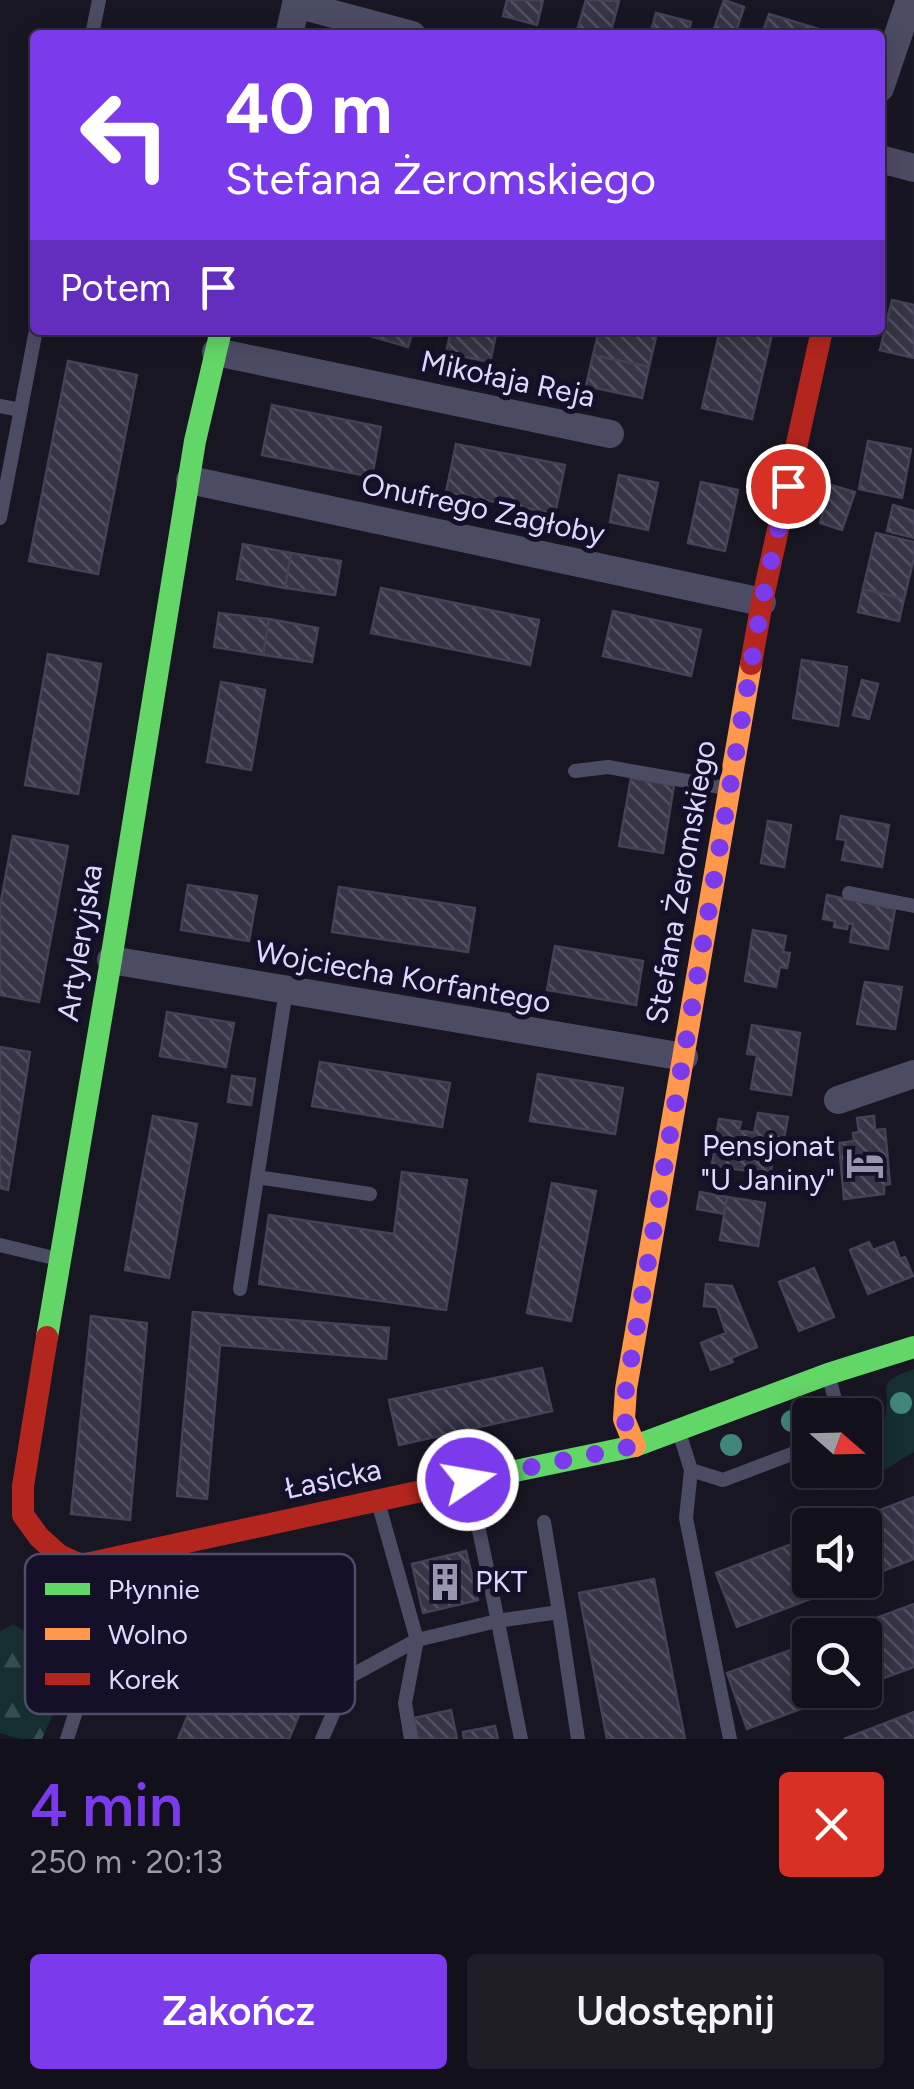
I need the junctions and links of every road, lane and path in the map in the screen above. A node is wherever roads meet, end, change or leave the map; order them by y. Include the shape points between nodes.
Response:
1 (99, 0) edge
2 (910, 0) edge
3 (296, 2) edge
4 (93, 30) edge
5 (289, 30) edge
6 (394, 30) edge
7 (885, 73) edge
8 (885, 160) edge
9 (914, 168) edge
10 (35, 335) edge
11 (821, 335) edge
12 (219, 341) edge
13 (0, 406) edge
14 (22, 410) junction
15 (610, 434) dead end
16 (190, 480) junction
17 (0, 518) edge
18 (762, 602) junction
19 (575, 771) dead end
20 (731, 788) junction
21 (849, 893) dead end
22 (914, 906) edge
23 (111, 960) junction
24 (286, 990) junction
25 (684, 1057) junction
26 (914, 1074) edge
27 (838, 1100) dead end
28 (256, 1177) junction
29 (370, 1194) dead end
30 (0, 1245) edge
31 (58, 1259) junction
32 (240, 1289) dead end
33 (914, 1347) edge
34 (828, 1374) junction
35 (834, 1398) edge
36 (679, 1430) junction
37 (634, 1446) junction
38 (792, 1454) edge
39 (691, 1470) junction
40 (468, 1480) junction
41 (378, 1501) junction
42 (544, 1522) dead end
43 (58, 1554) edge
44 (135, 1554) edge
45 (560, 1612) junction
46 (496, 1621) junction
47 (417, 1640) junction
48 (355, 1674) edge
49 (76, 1714) edge
50 (333, 1714) edge
51 (68, 1739) edge
52 (322, 1739) edge
53 (411, 1739) edge
54 (521, 1739) edge
55 (578, 1739) edge
56 (730, 1739) edge

1 - 4 lane
2 - 7 street
3 - 5 street
3 - 6 street
8 - 9 street
10 - 14 lane
11 - 18 street, Stefana Żeromskiego
12 - 15 street, Mikołaja Reja
12 - 16 street, Artyleryjska
13 - 14 lane
14 - 17 lane
16 - 18 street, Onufrego Zagłoby
16 - 23 street, Artyleryjska
18 - 20 street, Stefana Żeromskiego
19 - 20 lane via 608,767
20 - 25 street, Stefana Żeromskiego
21 - 22 lane
23 - 24 street, Wojciecha Korfantego
23 - 31 street, Artyleryjska
24 - 25 street, Wojciecha Korfantego
24 - 28 lane
25 - 37 street, Stefana Żeromskiego via 626,1389 624,1419
26 - 27 street
28 - 29 lane
28 - 32 lane
30 - 31 lane
31 - 43 street, Artyleryjska via 23,1486 23,1515
33 - 34 street
34 - 35 lane
34 - 36 street, Łasicka
36 - 37 street, Łasicka
36 - 39 lane
37 - 40 street, Łasicka
38 - 39 lane via 723,1480
39 - 56 lane via 686,1518
40 - 41 street, Łasicka
40 - 46 lane
41 - 44 street, Łasicka
41 - 47 lane
42 - 45 lane
45 - 46 lane
45 - 55 lane
46 - 47 lane
46 - 54 lane
47 - 48 lane
47 - 53 lane via 406,1703
49 - 51 lane
50 - 52 lane

